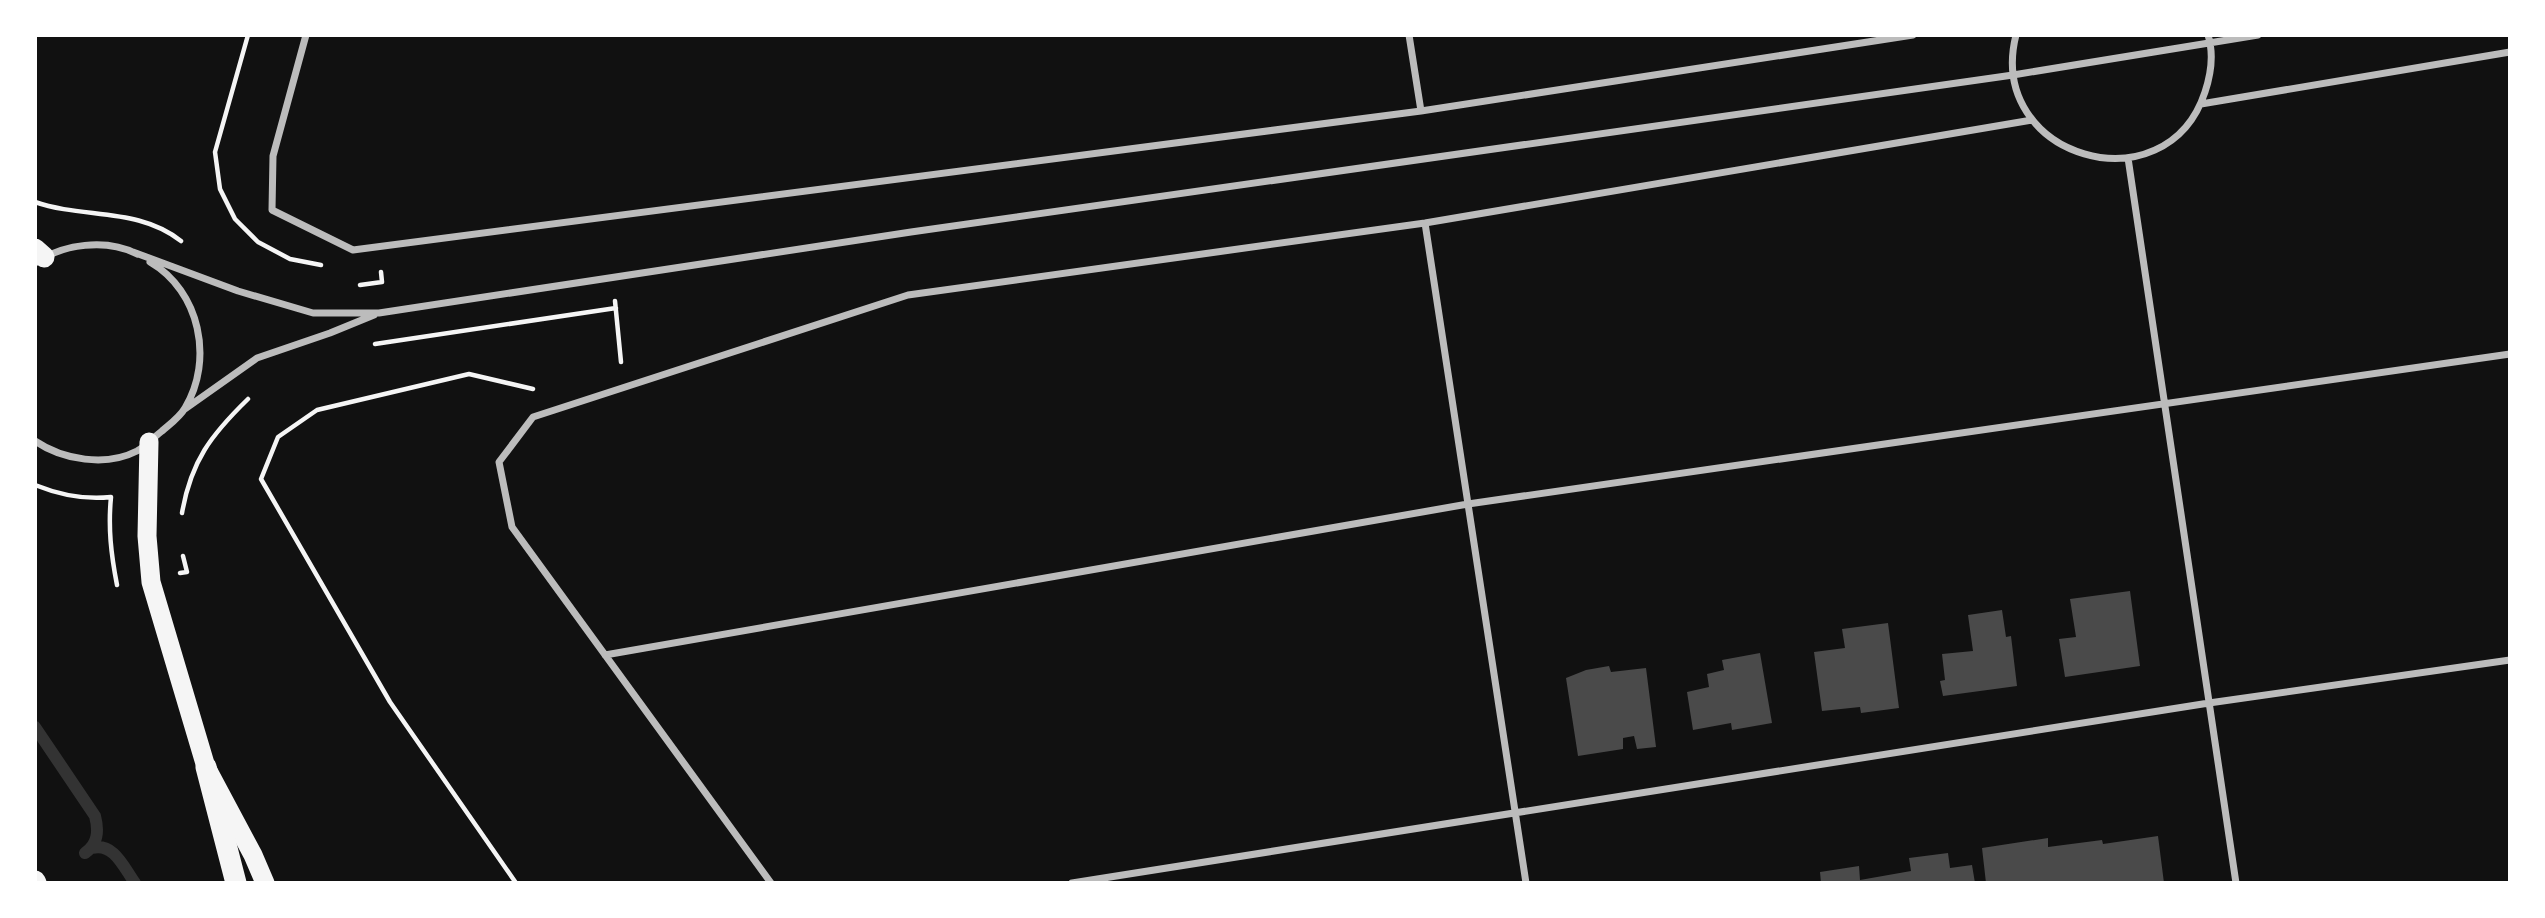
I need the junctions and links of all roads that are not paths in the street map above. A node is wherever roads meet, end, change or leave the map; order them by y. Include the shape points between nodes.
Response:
1 (306, 35) edge
2 (1409, 35) edge
3 (1913, 35) edge
4 (2016, 35) edge
5 (2258, 35) edge
6 (2209, 39) edge
7 (2510, 52) edge
8 (2013, 75) junction
9 (2201, 104) junction
10 (1421, 111) junction
11 (2032, 120) junction
12 (2128, 158) junction
13 (1424, 223) junction
14 (133, 252) junction
15 (38, 257) edge
16 (379, 313) junction
17 (2510, 354) edge
18 (2164, 405) junction
19 (185, 409) junction
20 (35, 441) edge
21 (149, 442) junction
22 (1468, 504) junction
23 (605, 655) junction
24 (2510, 660) edge
25 (2209, 703) junction
26 (206, 767) junction
27 (1516, 814) junction
28 (236, 883) edge
29 (265, 883) edge
30 (771, 883) edge
31 (1072, 883) edge
32 (1526, 883) edge
33 (2236, 883) edge

1 - 10 street via 273,156 272,210 353,250
2 - 10 street
3 - 10 street
4 - 8 street
5 - 6 street
6 - 8 street
6 - 9 street via 2211,74
7 - 9 street
8 - 11 street
8 - 16 street via 938,228
9 - 12 street via 2183,130 2158,149
11 - 12 street via 2074,152 2101,159
11 - 13 street
12 - 18 street
13 - 22 street
13 - 23 street via 908,295 533,417 499,462 512,527
14 - 15 street via 103,245
14 - 16 street via 313,313
14 - 19 street via 160,268 181,290 196,318 201,349 198,380
16 - 19 street via 257,358
17 - 18 street
18 - 22 street
18 - 25 street
19 - 21 street
20 - 21 street via 75,458 106,460
21 - 26 highway via 147,536 152,582
22 - 23 street
22 - 27 street
23 - 30 street
24 - 25 street
25 - 27 street
25 - 33 street
26 - 28 highway
26 - 29 highway
27 - 31 street
27 - 32 street

